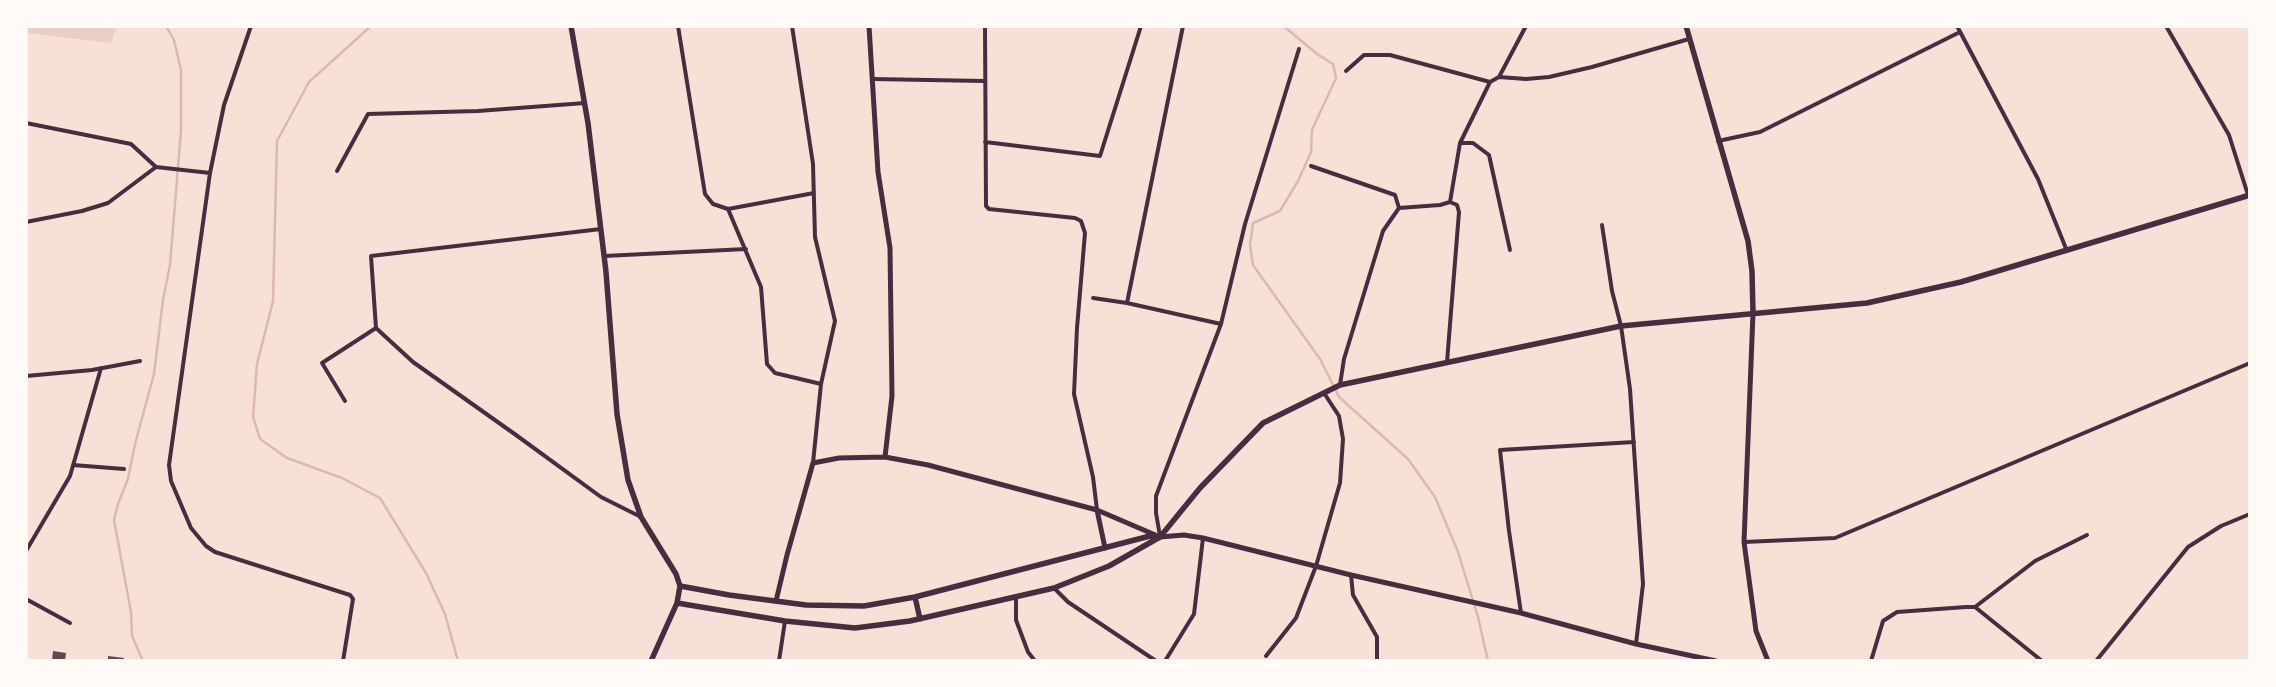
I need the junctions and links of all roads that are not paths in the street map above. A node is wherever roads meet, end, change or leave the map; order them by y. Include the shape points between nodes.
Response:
1 (251, 26) edge
2 (571, 26) edge
3 (678, 26) edge
4 (792, 26) edge
5 (869, 26) edge
6 (984, 26) edge
7 (1142, 26) edge
8 (1183, 26) edge
9 (1526, 26) edge
10 (1957, 26) edge
11 (2166, 26) edge
12 (1687, 27) edge
13 (1960, 32) junction
14 (1689, 39) junction
15 (1299, 49) dead end
16 (1346, 72) dead end
17 (1499, 77) junction
18 (872, 79) junction
19 (984, 81) junction
20 (1490, 82) junction
21 (585, 103) junction
22 (26, 123) edge
23 (1718, 141) junction
24 (984, 142) junction
25 (1460, 143) junction
26 (1311, 166) dead end
27 (156, 167) junction
28 (337, 171) dead end
29 (210, 173) junction
30 (814, 193) junction
31 (2249, 195) edge
32 (1450, 202) junction
33 (1399, 208) junction
34 (728, 209) junction
35 (26, 222) edge
36 (1602, 224) dead end
37 (601, 229) junction
38 (746, 249) junction
39 (1510, 250) dead end
40 (2067, 251) junction
41 (604, 256) junction
42 (1092, 298) dead end
43 (1127, 303) junction
44 (1753, 313) junction
45 (1221, 324) junction
46 (1621, 326) junction
47 (376, 328) junction
48 (140, 361) dead end
49 (1447, 362) junction
50 (2250, 363) edge
51 (101, 368) junction
52 (26, 376) edge
53 (821, 384) junction
54 (1340, 384) junction
55 (1324, 393) junction
56 (345, 401) dead end
57 (1634, 442) junction
58 (884, 457) junction
59 (813, 463) junction
60 (73, 465) junction
61 (124, 468) dead end
62 (1097, 510) junction
63 (2250, 514) edge
64 (641, 517) junction
65 (2087, 535) dead end
66 (1160, 537) junction
67 (1203, 538) junction
68 (1744, 542) junction
69 (1105, 548) junction
70 (26, 551) edge
71 (1316, 566) junction
72 (1351, 575) junction
73 (680, 586) junction
74 (1054, 588) junction
75 (1016, 596) junction
76 (915, 597) junction
77 (26, 599) edge
78 (776, 601) junction
79 (677, 603) junction
80 (1975, 607) junction
81 (1521, 613) junction
82 (920, 619) junction
83 (785, 621) junction
84 (70, 623) dead end
85 (1636, 644) junction
86 (1266, 656) dead end
87 (343, 661) edge
88 (651, 661) edge
89 (779, 661) edge
90 (1035, 661) edge
91 (1156, 661) edge
92 (1165, 661) edge
93 (1377, 661) edge
94 (1716, 661) edge
95 (1768, 661) edge
96 (1871, 661) edge
97 (2042, 661) edge
98 (2096, 661) edge

1 - 29 street via 224,105
2 - 21 main road
3 - 34 street via 705,194 713,204
4 - 30 street via 813,164
5 - 18 street
6 - 19 street
7 - 24 street via 1100,156
8 - 43 street
9 - 17 street
10 - 13 street
11 - 31 street via 2229,135
12 - 14 main road
13 - 23 street via 1760,132
13 - 40 street via 2038,179
14 - 17 street via 1592,68 1549,77
14 - 23 main road
15 - 45 street via 1245,224
16 - 20 street via 1364,55 1390,56
17 - 20 street
18 - 19 street
18 - 58 street via 878,172 890,248 892,396
19 - 24 street
20 - 25 street
21 - 28 street via 478,111 368,114
21 - 37 main road
22 - 27 street via 131,144
23 - 44 main road via 1748,241
24 - 62 street via 986,206 989,209 1076,218 1081,221 1085,233 1074,394
25 - 32 street
25 - 39 street via 1473,143 1489,155
26 - 33 street via 1395,196
27 - 29 street
27 - 35 street via 108,203
29 - 87 street via 169,466 171,481 191,528 215,552 350,595 353,599
30 - 34 street
30 - 53 street via 815,237 835,321
31 - 40 main road
32 - 33 street
32 - 49 street via 1457,205 1460,212
33 - 54 street via 1383,231 1344,358
34 - 38 street
36 - 46 street via 1612,292
37 - 41 main road
37 - 47 street via 370,256
38 - 41 street
38 - 53 street via 761,288 768,364 775,373
40 - 44 main road via 1961,282 1867,303
41 - 64 main road via 617,414 628,480
42 - 43 street
43 - 45 street
44 - 46 main road
44 - 68 street
45 - 66 street via 1156,496
46 - 49 main road
46 - 57 street
47 - 56 street via 322,363
47 - 64 street via 412,362 601,497
48 - 51 street
49 - 54 main road
50 - 68 street via 1835,538
51 - 52 street
51 - 60 street
53 - 59 street
54 - 55 main road
55 - 66 main road via 1263,423 1200,488
55 - 71 street via 1340,416 1343,439 1340,483
57 - 81 street via 1500,450
57 - 85 street via 1643,584
58 - 59 street via 839,458
58 - 62 street via 928,465
59 - 78 street
60 - 61 street
60 - 70 street via 70,476
62 - 66 street
62 - 69 street
63 - 98 street via 2221,526 2188,547
64 - 73 main road
65 - 80 street via 2036,561
66 - 67 street via 1184,535
66 - 69 main road via 1150,536
66 - 74 main road via 1110,566
67 - 71 street
67 - 92 street via 1194,614
68 - 95 street via 1756,631
69 - 76 main road
71 - 72 street
71 - 86 street via 1296,618
72 - 81 street
72 - 93 street via 1354,595 1377,638
73 - 78 main road
73 - 79 main road
74 - 75 main road
74 - 91 street via 1068,602
75 - 82 main road
75 - 90 street via 1016,620 1028,652
76 - 78 main road via 864,606
76 - 82 main road
77 - 84 street
79 - 83 main road
79 - 88 main road
80 - 96 street via 1897,612 1883,621
80 - 97 street
81 - 85 street
82 - 83 main road via 855,628
83 - 89 street
85 - 94 street

